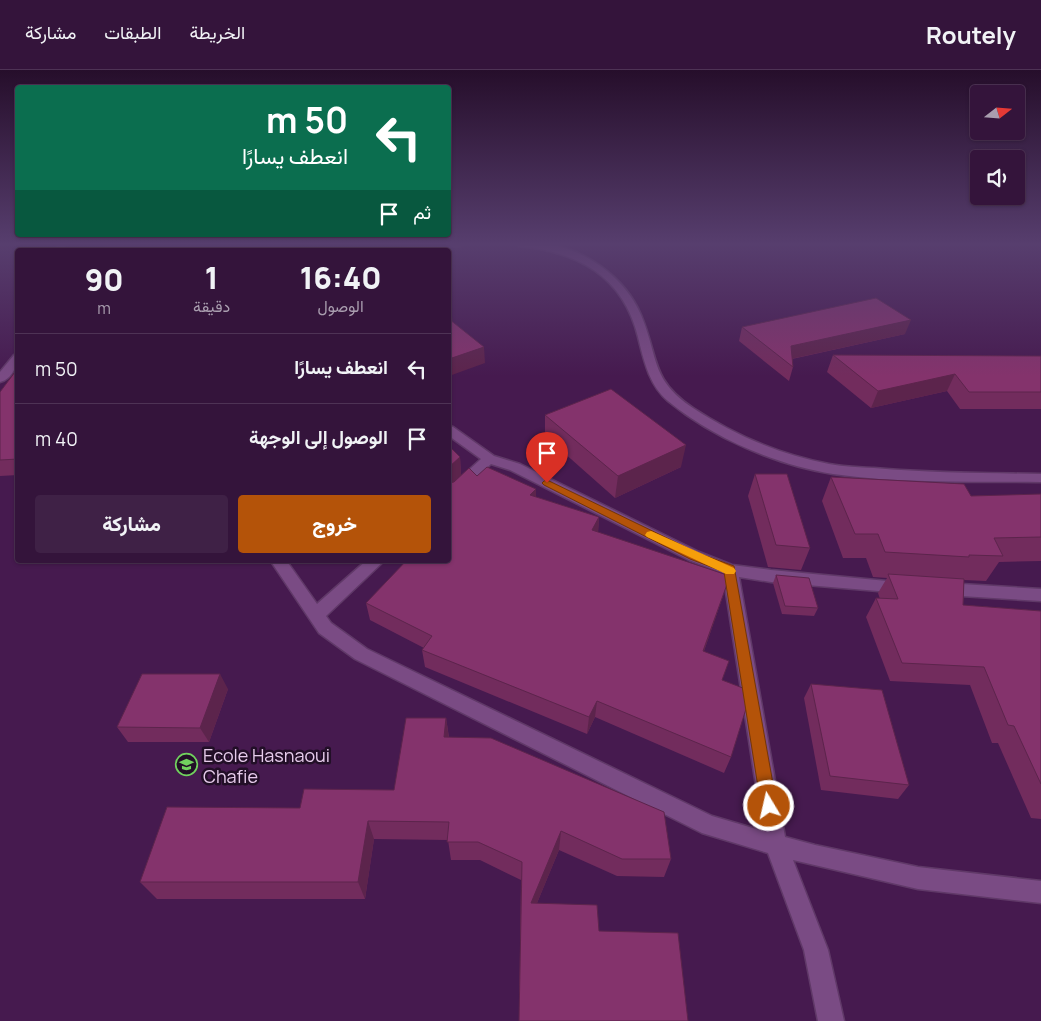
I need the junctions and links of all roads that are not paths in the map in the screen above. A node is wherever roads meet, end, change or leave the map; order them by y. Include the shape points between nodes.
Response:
1 (619, 287) edge
2 (15, 361) edge
3 (0, 379) edge
4 (451, 431) edge
5 (489, 458) junction
6 (1041, 478) edge
7 (451, 493) edge
8 (280, 563) edge
9 (374, 563) edge
10 (730, 570) junction
11 (1041, 595) edge
12 (316, 615) junction
13 (776, 845) junction
14 (1041, 892) edge
15 (831, 1021) edge

1 - 6 street via 642,332 652,373 671,397 707,422 769,452 841,470 904,476
2 - 3 street
4 - 5 street
5 - 7 street
5 - 10 street via 515,467 694,556
8 - 12 street
9 - 12 street
10 - 11 street via 771,576
10 - 13 street
12 - 13 street via 325,628 361,654 709,826
13 - 14 street via 918,878
13 - 15 street via 816,950

